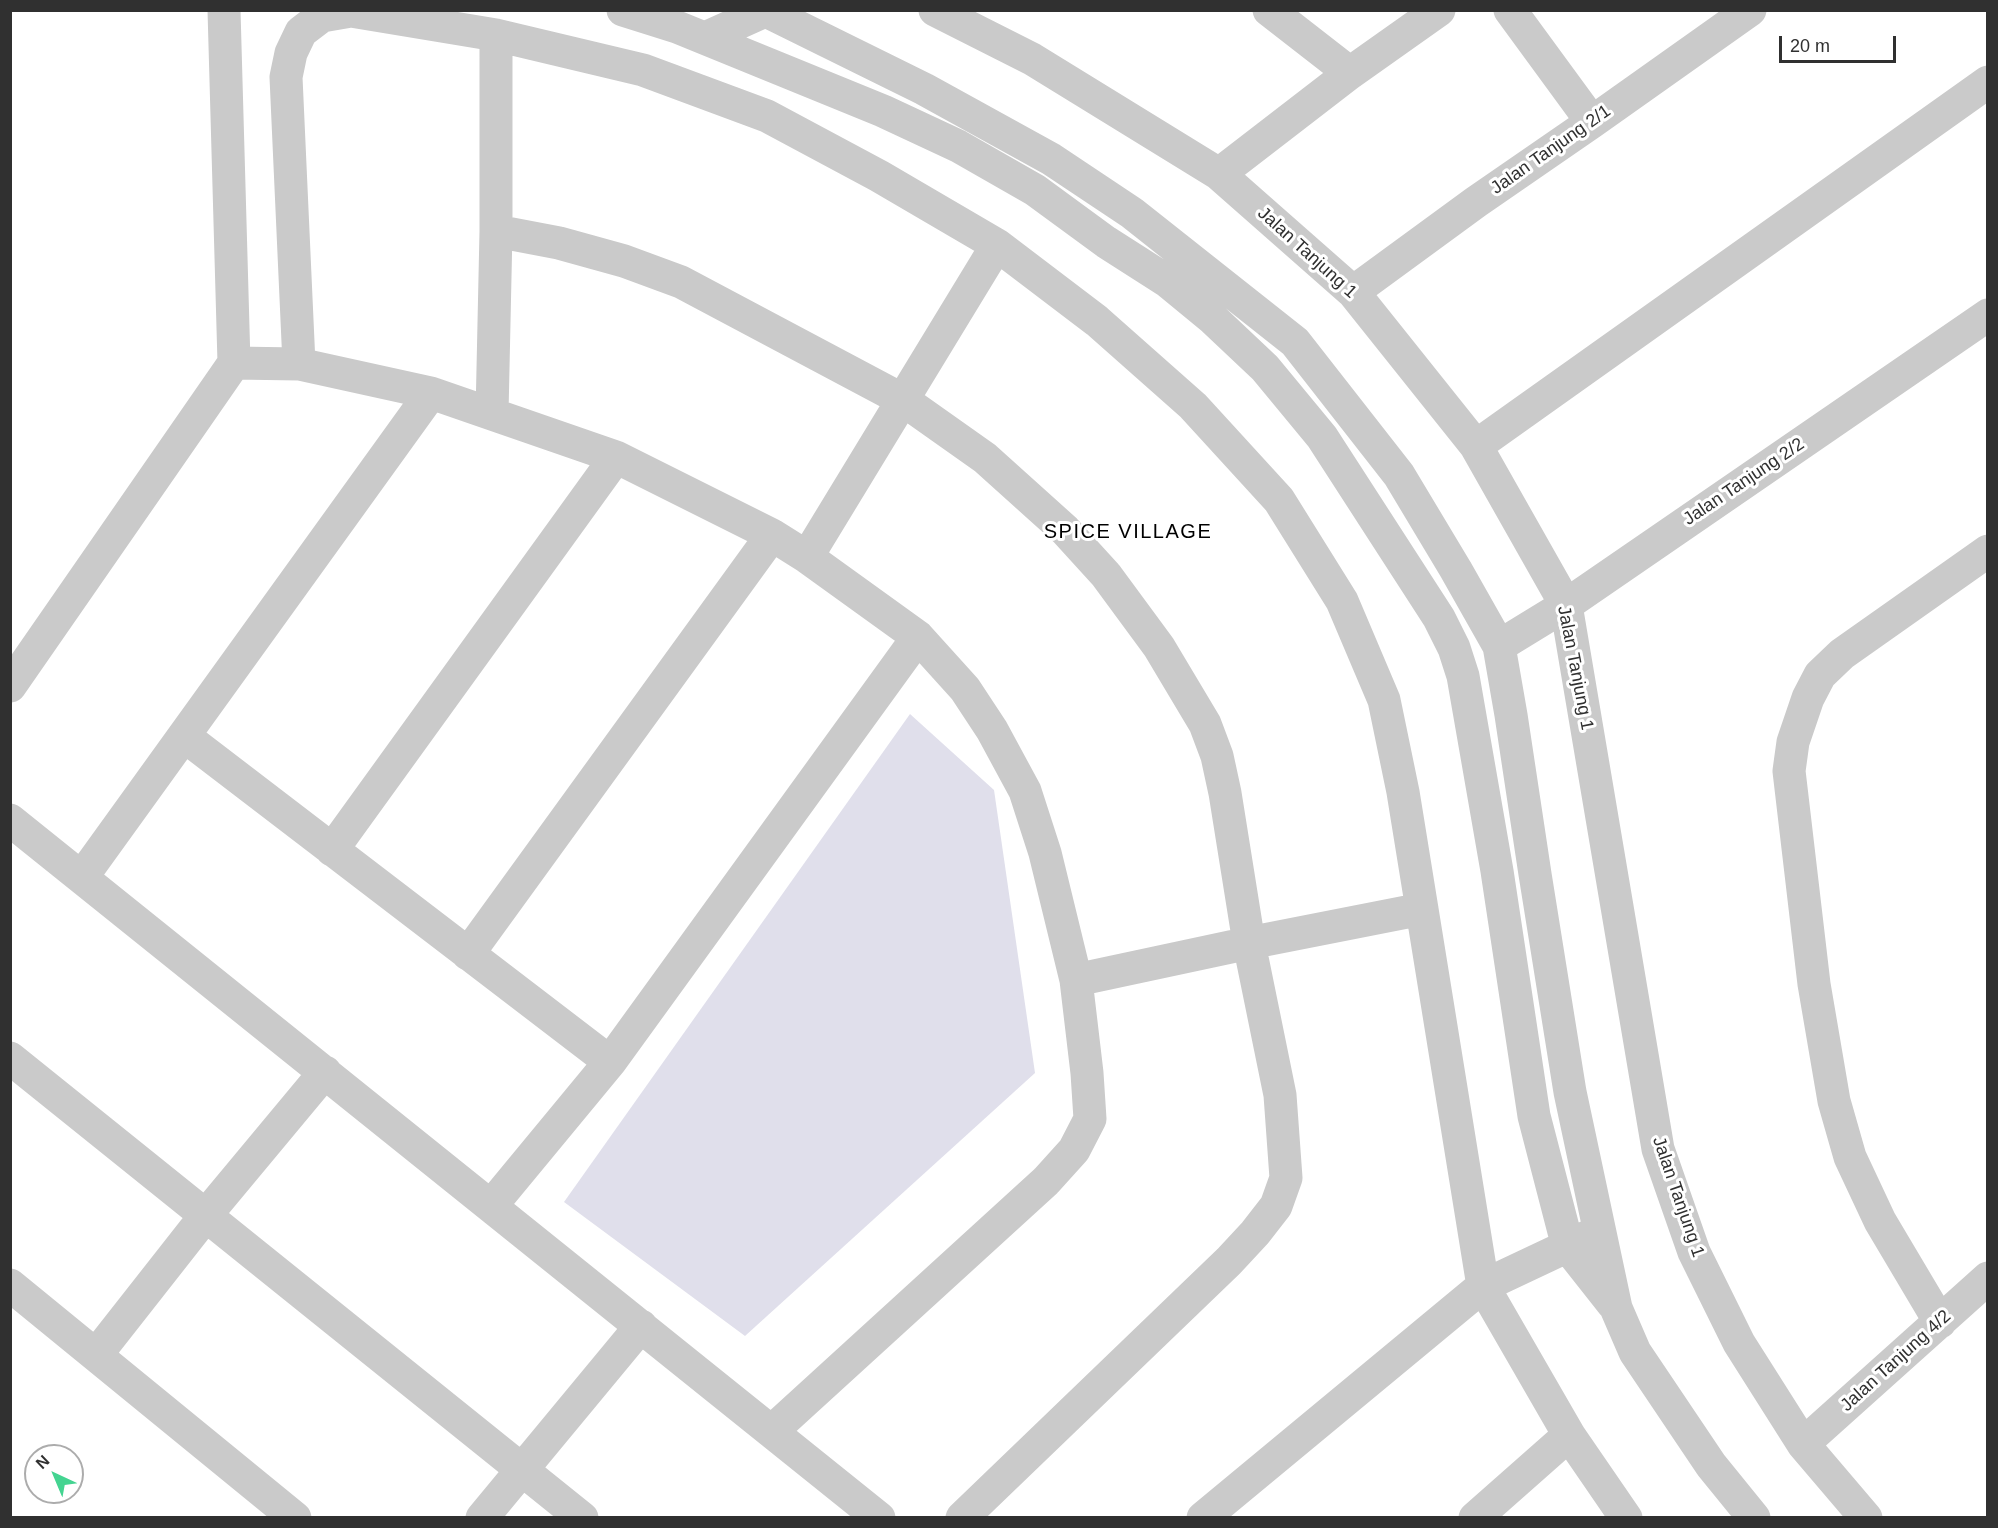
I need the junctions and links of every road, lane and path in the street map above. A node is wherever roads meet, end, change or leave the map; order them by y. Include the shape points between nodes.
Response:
1 (224, 10) edge
2 (623, 10) edge
3 (935, 10) edge
4 (1269, 10) edge
5 (1439, 10) edge
6 (1510, 10) edge
7 (764, 11) edge
8 (1739, 14) edge
9 (496, 34) junction
10 (705, 38) junction
11 (1350, 73) junction
12 (804, 77) junction
13 (1988, 82) edge
14 (1592, 122) junction
15 (1219, 174) junction
16 (496, 231) junction
17 (997, 245) junction
18 (1353, 292) junction
19 (1988, 315) edge
20 (234, 363) junction
21 (299, 364) junction
22 (431, 393) junction
23 (903, 400) junction
24 (492, 414) junction
25 (1476, 446) junction
26 (616, 457) junction
27 (772, 535) junction
28 (1988, 551) edge
29 (807, 557) junction
30 (1566, 605) junction
31 (1439, 618) junction
32 (918, 637) junction
33 (1499, 646) junction
34 (10, 686) edge
35 (1472, 718) junction
36 (184, 736) junction
37 (10, 820) edge
38 (332, 850) junction
39 (82, 877) junction
40 (1422, 909) junction
41 (1249, 943) junction
42 (468, 954) junction
43 (1076, 980) junction
44 (10, 1058) edge
45 (610, 1062) junction
46 (325, 1072) junction
47 (491, 1206) junction
48 (206, 1215) junction
49 (1601, 1230) junction
50 (1568, 1247) junction
51 (1988, 1278) edge
52 (10, 1285) edge
53 (1483, 1286) junction
54 (1616, 1308) junction
55 (1940, 1322) junction
56 (640, 1326) junction
57 (96, 1355) junction
58 (772, 1431) junction
59 (1569, 1434) junction
60 (1803, 1444) junction
61 (521, 1468) junction
62 (295, 1518) edge
63 (482, 1518) edge
64 (582, 1518) edge
65 (879, 1518) edge
66 (962, 1518) edge
67 (1203, 1518) edge
68 (1475, 1518) edge
69 (1626, 1518) edge
70 (1754, 1518) edge
71 (1866, 1518) edge

1 - 20 street
2 - 10 street
3 - 15 street, Jalan Tanjung 1 via 1032,59
4 - 11 street
5 - 11 street
6 - 14 street
7 - 10 street
7 - 12 street
7 - 33 street via 924,88 1051,159 1132,213 1295,342 1399,475
8 - 14 street, Jalan Tanjung 2/1
9 - 16 street
9 - 17 street via 643,70 766,116
9 - 21 street via 351,11 322,16 301,32 291,52 286,77
10 - 12 street
11 - 15 street
12 - 31 street via 958,146 1035,190 1167,281 1212,318 1265,368 1322,437
13 - 25 street
14 - 18 street, Jalan Tanjung 2/1
15 - 18 street, Jalan Tanjung 1
16 - 23 street via 559,243 681,282
16 - 24 street
17 - 23 street
17 - 40 street via 1097,321 1193,406 1279,500 1342,601 1384,700
18 - 25 street, Jalan Tanjung 1
19 - 30 street, Jalan Tanjung 2/2
20 - 21 street
20 - 34 street
21 - 22 street
22 - 24 street
22 - 36 street
23 - 29 street
23 - 41 street via 985,458 1065,530 1106,575 1159,647 1204,724 1217,756
24 - 26 street
25 - 30 street, Jalan Tanjung 1
26 - 27 street
26 - 38 street
27 - 29 street
27 - 42 street
28 - 55 street via 1842,654 1820,675 1793,742 1790,771 1814,984 1834,1101 1850,1156 1880,1221
29 - 32 street
30 - 33 street, Jalan Tanjung 2/2
30 - 60 street, Jalan Tanjung 1 via 1658,1149 1699,1262 1739,1343
31 - 33 street
31 - 35 street via 1464,676
32 - 43 street via 965,689 1025,791 1045,853
32 - 45 street
33 - 35 street
33 - 49 street via 1570,1092
35 - 50 street via 1534,1116
36 - 38 street
36 - 39 street
37 - 39 street
38 - 42 street
39 - 46 street
40 - 41 street
40 - 53 street
41 - 43 street
41 - 66 street via 1280,1095 1286,1178 1276,1206 1229,1261
42 - 45 street
43 - 58 street via 1090,1119 1074,1150
44 - 48 street
45 - 47 street
46 - 47 street
46 - 48 street
47 - 56 street
48 - 57 street
48 - 61 street
49 - 50 street
49 - 54 street
50 - 53 street
50 - 54 street
51 - 55 street, Jalan Tanjung 4/2
52 - 57 street
53 - 59 street
53 - 67 street
54 - 70 street via 1635,1352 1711,1465
55 - 60 street, Jalan Tanjung 4/2
56 - 58 street
56 - 61 street
57 - 62 street
58 - 65 street
59 - 68 street
59 - 69 street
60 - 71 street, Jalan Tanjung 1
61 - 63 street
61 - 64 street

